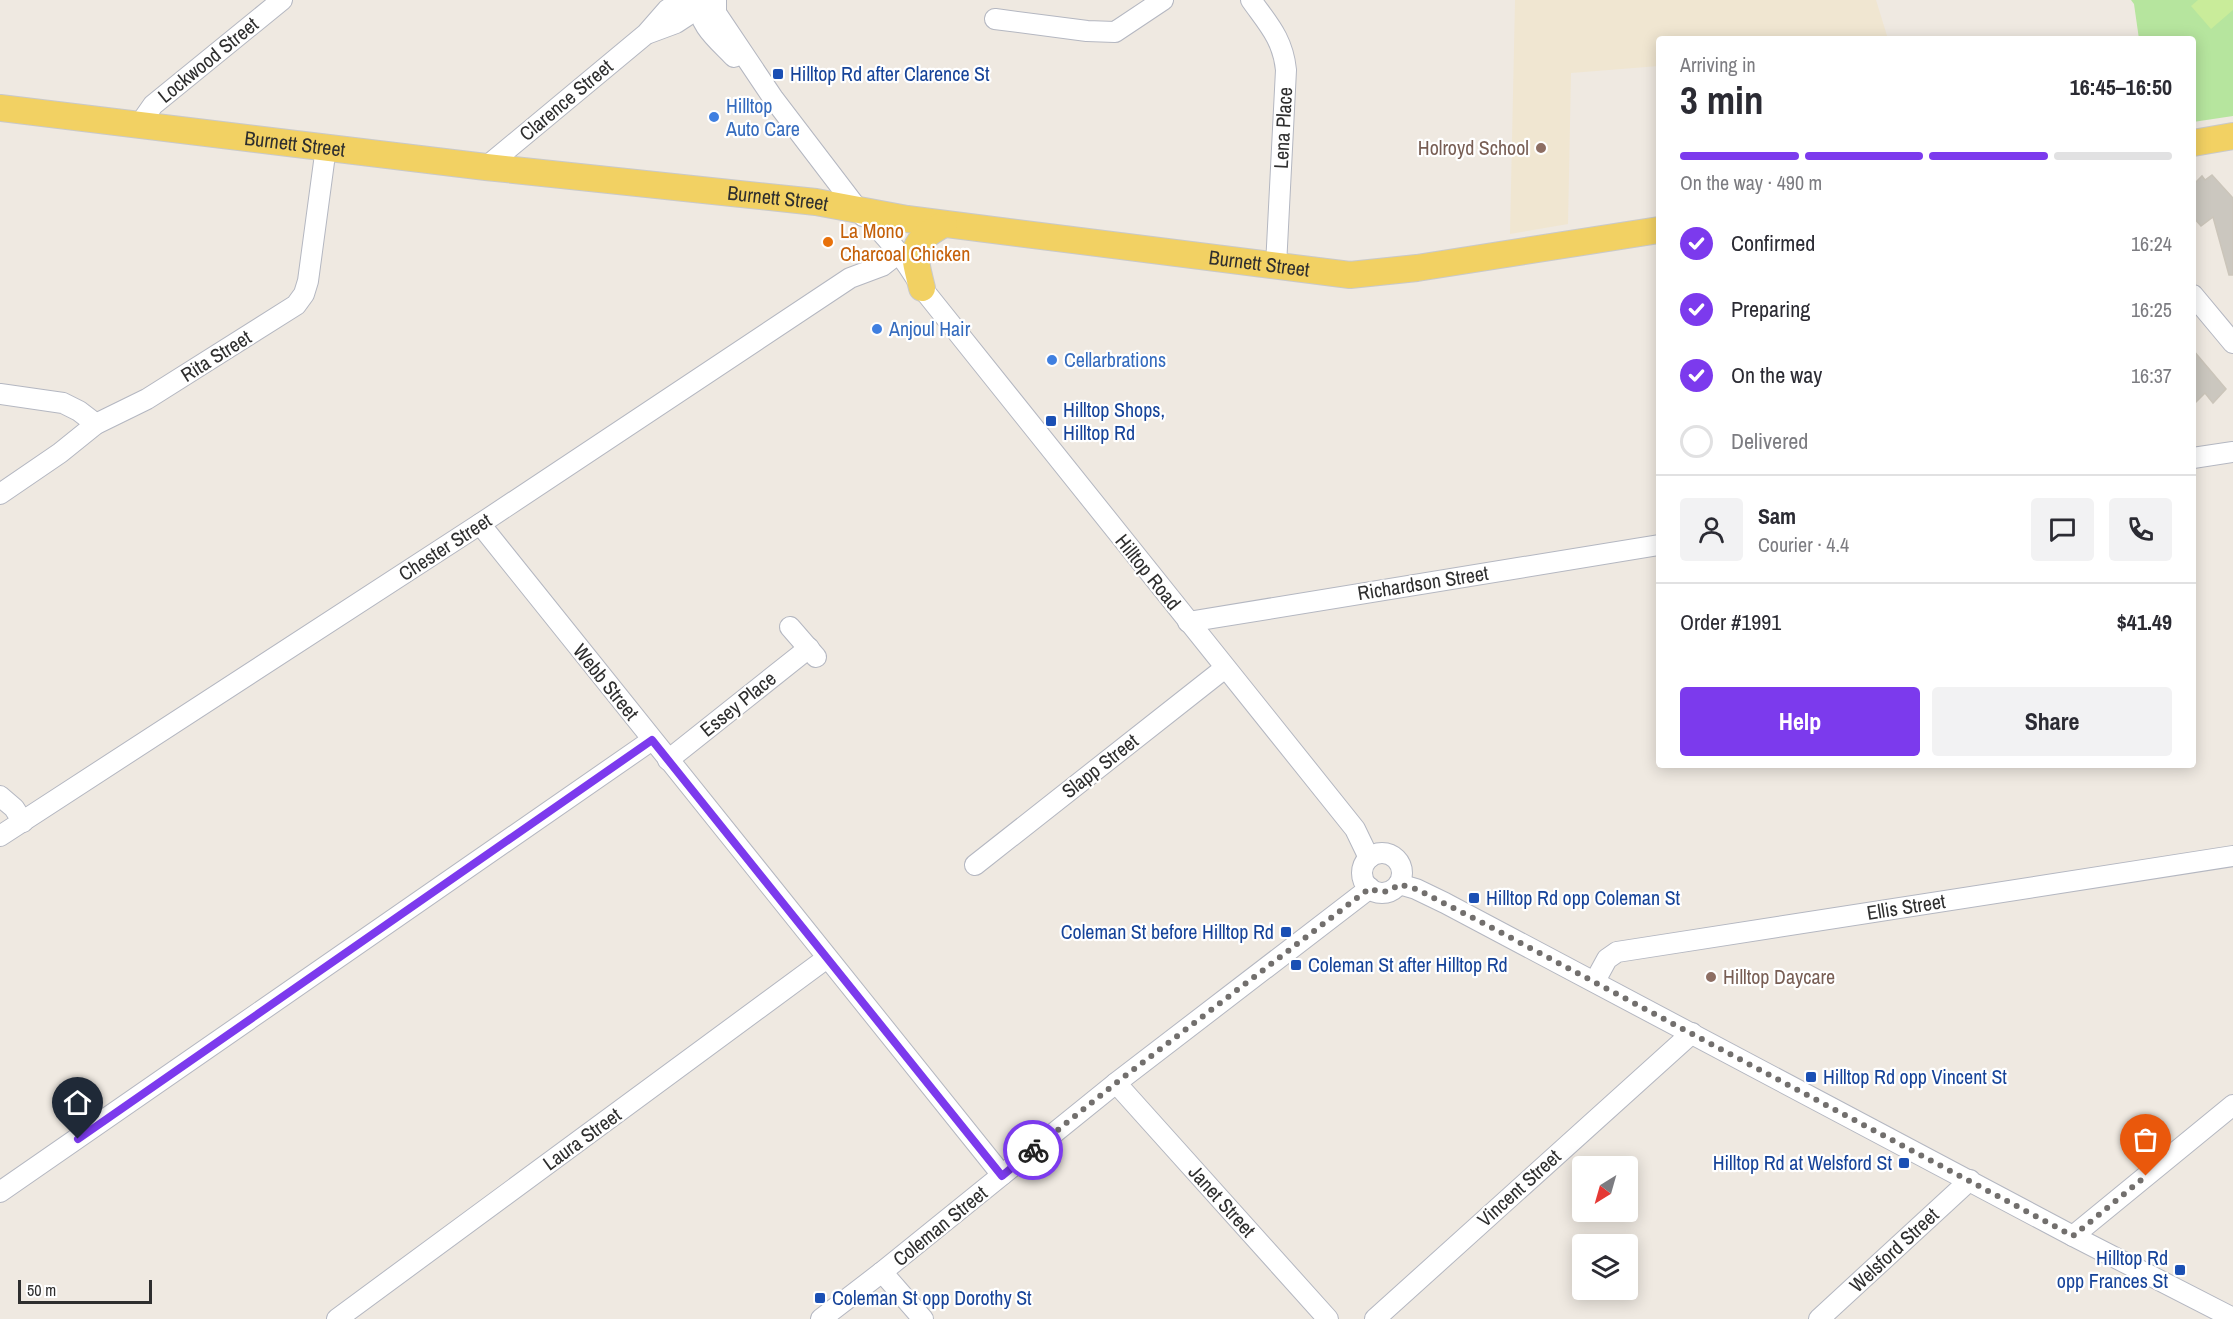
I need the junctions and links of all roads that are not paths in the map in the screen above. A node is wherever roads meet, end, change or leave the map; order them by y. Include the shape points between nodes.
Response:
1 (282, 0) edge
2 (716, 0) edge
3 (1162, 0) edge
4 (1251, 0) edge
5 (697, 2) edge
6 (994, 19) dead end
7 (773, 98) junction
8 (0, 108) edge
9 (139, 125) junction
10 (2233, 136) edge
11 (2196, 142) edge
12 (326, 147) junction
13 (486, 167) junction
14 (860, 210) junction
15 (944, 224) junction
16 (1656, 230) edge
17 (891, 259) junction
18 (1276, 266) junction
19 (922, 288) junction
20 (2196, 300) edge
21 (2233, 343) edge
22 (0, 394) edge
23 (96, 424) junction
24 (2233, 452) edge
25 (2196, 458) edge
26 (0, 494) edge
27 (480, 524) junction
28 (1656, 545) edge
29 (1188, 622) junction
30 (790, 627) dead end
31 (1225, 668) junction
32 (652, 740) junction
33 (668, 760) junction
34 (0, 796) edge
35 (23, 822) junction
36 (0, 836) edge
37 (2233, 856) edge
38 (1369, 858) junction
39 (975, 865) dead end
40 (1399, 884) junction
41 (1370, 888) junction
42 (827, 958) junction
43 (1595, 981) junction
44 (1692, 1033) junction
45 (1116, 1083) junction
46 (2233, 1105) edge
47 (1002, 1176) junction
48 (1970, 1180) junction
49 (0, 1192) edge
50 (2073, 1236) junction
51 (882, 1272) junction
52 (2233, 1318) edge
53 (337, 1319) edge
54 (821, 1319) edge
55 (923, 1319) edge
56 (1329, 1319) edge
57 (1375, 1319) edge
58 (1818, 1319) edge

1 - 9 street, Lockwood Street via 156,103
2 - 7 street, Hilltop Road via 716,13
3 - 6 street via 1115,32
4 - 18 street, Lena Place via 1277,37 1286,70
5 - 7 street, Hilltop Road via 703,24
5 - 13 street, Clarence Street via 667,10 646,34
7 - 14 street, Hilltop Road
8 - 9 main road, Burnett Street
9 - 12 main road, Burnett Street
10 - 11 main road
12 - 13 main road, Burnett Street
12 - 23 street, Rita Street via 308,281 301,300 147,399
13 - 14 main road, Burnett Street
14 - 15 main road, Burnett Street
14 - 17 street, Hilltop Road
14 - 19 street, Hilltop Road via 888,238
15 - 18 main road, Burnett Street
15 - 19 main road via 927,234 916,247
16 - 18 main road, Burnett Street via 1350,275
17 - 19 street, Hilltop Road via 904,276
17 - 27 street, Chester Street via 850,278
19 - 29 street, Hilltop Road
20 - 21 street
22 - 23 street via 63,403
23 - 26 street, Rita Street
24 - 25 street
27 - 32 street, Webb Street
27 - 35 street, Chester Street
28 - 29 street, Richardson Street
29 - 31 street, Hilltop Road
30 - 33 street, Essey Place via 812,653
31 - 38 street, Hilltop Road via 1355,829
31 - 39 street, Slapp Street
32 - 33 street, Webb Street
32 - 49 street
33 - 42 street, Webb Street
34 - 35 street
35 - 36 street, Chester Street
37 - 43 street, Ellis Street via 1617,952 1606,959
38 - 40 street via 1382,853 1394,857 1401,865
38 - 41 street via 1363,870
40 - 41 street via 1388,892
40 - 43 street via 1445,903
41 - 45 street, Coleman Street
42 - 47 street, Webb Street
42 - 53 street, Laura Street
43 - 44 street
44 - 48 street
44 - 57 street, Vincent Street
45 - 47 street, Coleman Street
45 - 56 street, Janet Street
46 - 50 street
47 - 51 street, Coleman Street
48 - 50 street
48 - 58 street, Welsford Street
50 - 52 street
51 - 54 street, Coleman Street
51 - 55 street

